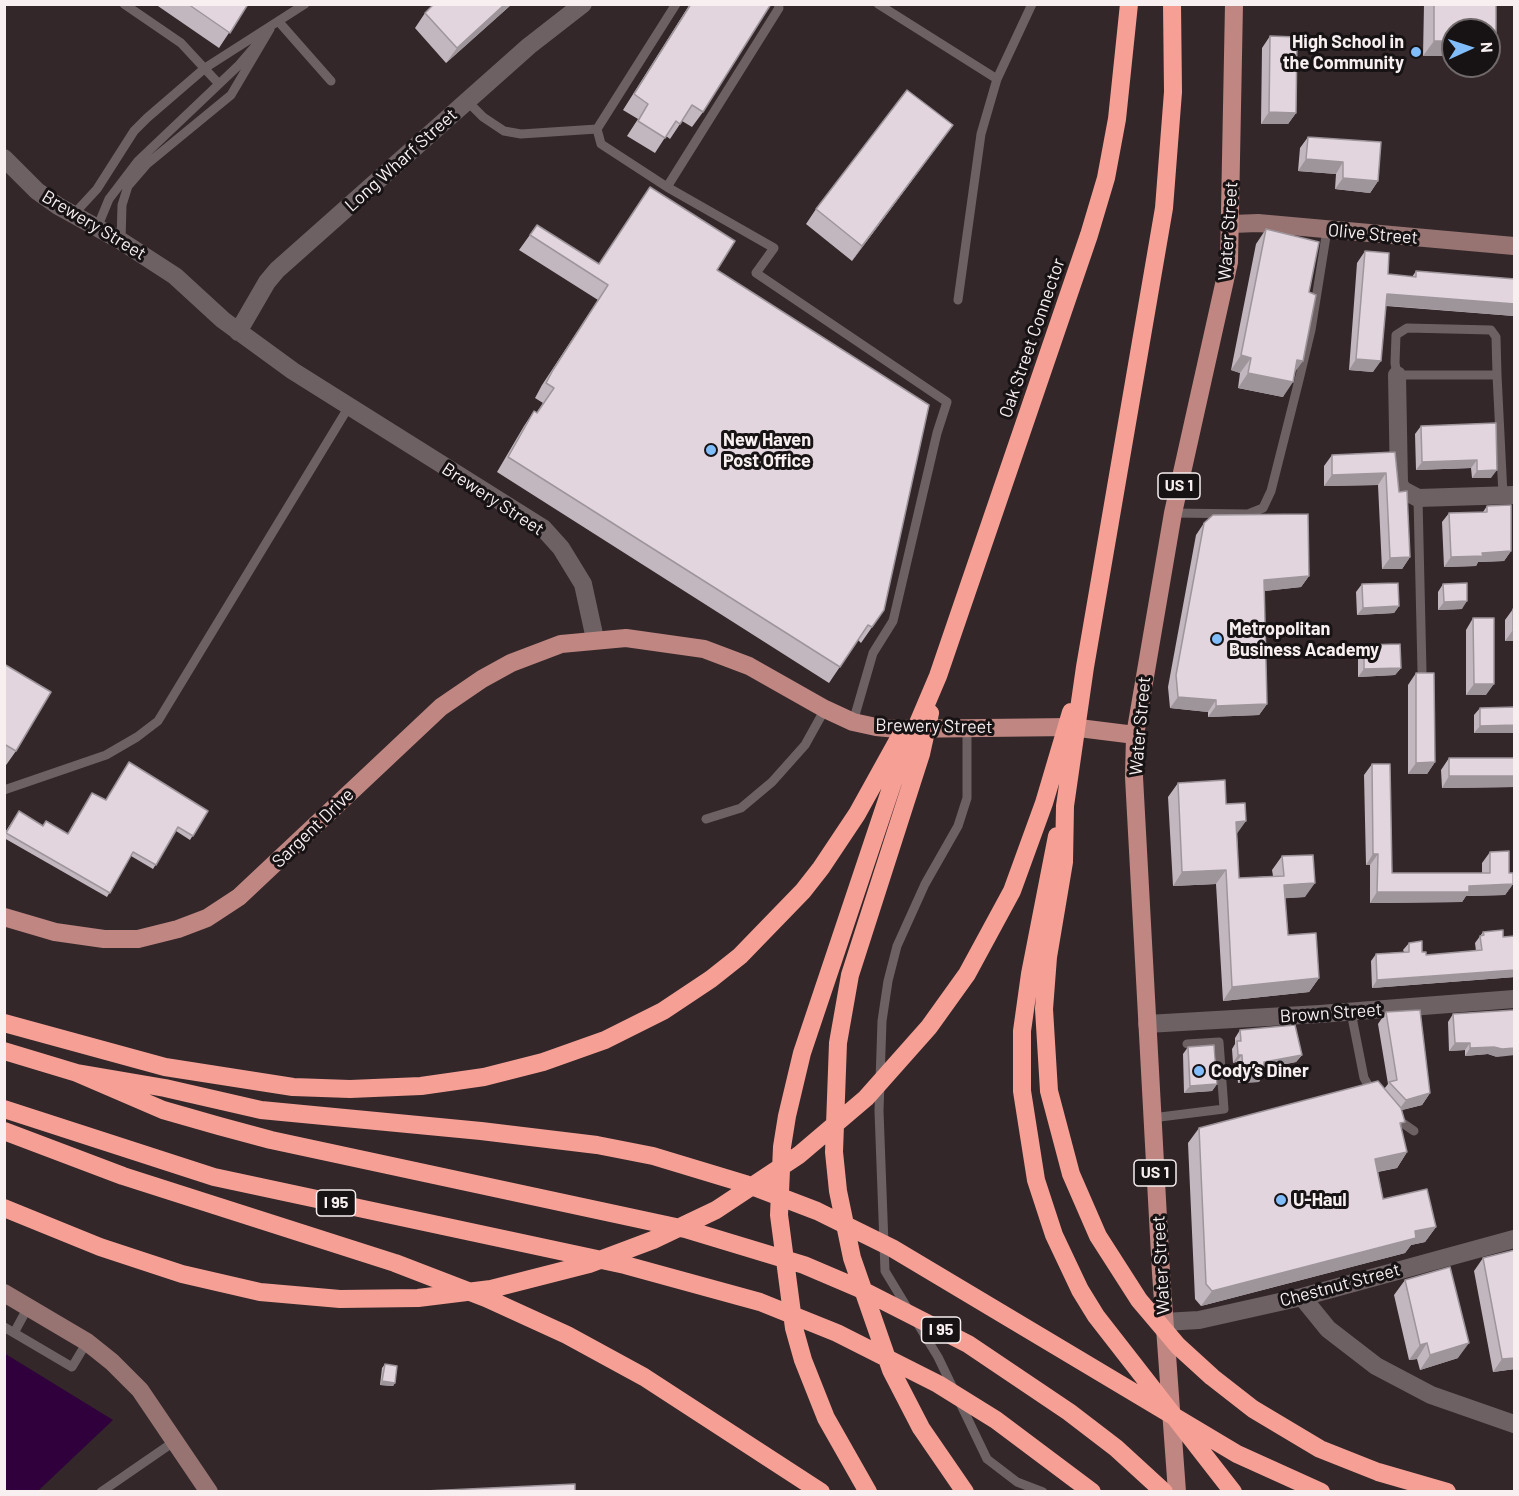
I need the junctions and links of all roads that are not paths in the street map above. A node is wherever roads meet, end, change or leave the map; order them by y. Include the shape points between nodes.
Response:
1 (124, 4) edge
2 (305, 4) edge
3 (583, 4) edge
4 (676, 4) edge
5 (778, 4) edge
6 (878, 4) edge
7 (1032, 4) edge
8 (1129, 4) edge
9 (1172, 4) edge
10 (1234, 4) edge
11 (275, 24) junction
12 (205, 68) junction
13 (997, 79) junction
14 (331, 81) dead end
15 (219, 84) junction
16 (467, 101) junction
17 (597, 129) junction
18 (7, 166) edge
19 (667, 187) junction
20 (73, 215) junction
21 (1232, 224) junction
22 (97, 228) junction
23 (1327, 230) junction
24 (122, 241) junction
25 (1515, 246) edge
26 (958, 300) dead end
27 (238, 332) junction
28 (1397, 375) junction
29 (1497, 375) junction
30 (348, 408) junction
31 (1509, 495) edge
32 (1418, 498) junction
33 (1173, 513) junction
34 (595, 639) junction
35 (1085, 667) junction
36 (1422, 671) edge
37 (938, 676) junction
38 (825, 709) junction
39 (853, 722) junction
40 (967, 728) junction
41 (1135, 735) junction
42 (4, 790) edge
43 (1065, 806) junction
44 (706, 819) dead end
45 (4, 917) edge
46 (1515, 999) edge
47 (1351, 1012) junction
48 (1218, 1020) junction
49 (4, 1023) edge
50 (1147, 1024) junction
51 (1219, 1042) junction
52 (1187, 1044) dead end
53 (4, 1051) edge
54 (77, 1073) junction
55 (1378, 1100) edge
56 (1386, 1108) edge
57 (4, 1109) edge
58 (1152, 1118) junction
59 (4, 1131) edge
60 (1414, 1131) dead end
61 (4, 1208) edge
62 (1515, 1239) edge
63 (4, 1293) edge
64 (1302, 1297) junction
65 (28, 1307) junction
66 (1164, 1322) junction
67 (4, 1327) edge
68 (14, 1333) junction
69 (87, 1342) junction
70 (1515, 1424) edge
71 (175, 1441) junction
72 (101, 1491) edge
73 (209, 1491) edge
74 (821, 1491) edge
75 (868, 1491) edge
76 (965, 1491) edge
77 (1043, 1491) edge
78 (1092, 1491) edge
79 (1164, 1491) edge
80 (1177, 1491) edge
81 (1233, 1491) edge
82 (1321, 1491) edge
83 (1447, 1491) edge

1 - 12 lane via 181,43
2 - 11 lane
3 - 16 street, Long Wharf Street
4 - 17 lane
5 - 19 lane via 779,9
6 - 13 lane
7 - 13 lane
8 - 37 highway, Oak Street Connector via 1119,110 1098,206
9 - 35 highway via 1172,118 1164,208
10 - 21 main road, Water Street / US 1
11 - 12 lane
11 - 14 lane
11 - 15 lane
11 - 24 lane via 231,94 147,164 128,186 122,206
12 - 15 lane
12 - 20 lane via 134,131 107,175
13 - 26 lane via 981,134
15 - 22 lane via 126,175 109,199
16 - 17 lane via 504,131 520,134
16 - 27 street, Long Wharf Street via 277,270
17 - 19 lane via 601,144
18 - 20 street, Brewery Street
19 - 39 lane via 774,248 756,273 947,402 894,621 873,653
20 - 22 street, Brewery Street
21 - 23 main road, Olive Street
21 - 33 main road, Water Street / US 1 via 1222,301
22 - 24 street, Brewery Street
23 - 25 main road, Olive Street
23 - 33 lane via 1302,370 1271,491 1263,508 1248,514
24 - 27 street, Brewery Street via 175,276
27 - 30 street, Brewery Street
28 - 29 lane
28 - 29 lane via 1395,339 1398,331 1407,328 1491,330 1496,337
28 - 32 street via 1399,484
29 - 31 lane
30 - 34 street, Brewery Street via 543,528 561,548 583,584
30 - 42 lane via 158,721 106,755
31 - 32 street
32 - 36 lane
33 - 41 main road, Water Street / US 1
34 - 38 main road, Brewery Street via 637,639 704,649 749,666
34 - 45 main road, Sargent Drive via 561,644 511,663 441,707 240,897 207,918 138,939 104,939 55,932
35 - 43 highway
35 - 61 highway via 1044,803 1012,891 983,947 947,1002 866,1098 776,1172 716,1210 653,1240 530,1281 454,1294 378,1300 260,1292 182,1274
37 - 49 highway via 840,840 803,891 740,956 711,979 663,1011 605,1040 515,1071 450,1083 390,1088 281,1086 165,1066
37 - 75 highway via 893,782 802,1053 787,1116 779,1180 783,1262 803,1360 826,1418
37 - 76 highway via 912,781 850,975 838,1043 834,1152 852,1258 891,1370 921,1428
38 - 39 main road, Brewery Street
38 - 44 lane via 805,745 772,782 741,808
39 - 40 main road, Brewery Street via 897,729
40 - 41 main road, Brewery Street via 1071,727
40 - 77 lane via 964,807 897,946 888,981 882,1021 879,1111 885,1271 938,1357 987,1459 1017,1482
41 - 50 main road, Water Street / US 1
43 - 81 highway via 1050,862 1022,1031 1025,1121 1036,1179 1066,1262 1096,1316
43 - 83 highway via 1064,862 1045,984 1044,1037 1055,1120 1079,1194 1098,1236 1158,1323 1212,1377 1270,1421 1347,1461
46 - 47 street, Brown Street
47 - 48 street, Brown Street
47 - 55 lane via 1364,1078
48 - 50 street, Brown Street
48 - 51 lane
50 - 58 main road, Water Street / US 1
51 - 52 lane
51 - 58 lane via 1224,1109
53 - 54 highway, I 95
54 - 79 highway, I 95 via 163,1110 272,1140 685,1229 804,1265 968,1344 1069,1412
54 - 82 highway via 261,1110 597,1145 719,1175 817,1211 892,1248 1237,1454
56 - 60 lane
57 - 78 highway, I 95 via 214,1177 673,1276 738,1295 801,1318 905,1366 996,1420
58 - 66 main road, Water Street / US 1
59 - 74 highway via 134,1179 395,1263 486,1298 606,1355
62 - 64 street, Chestnut Street
63 - 65 main road
64 - 66 street, Chestnut Street via 1199,1320
64 - 70 street via 1328,1329 1376,1366 1431,1395
65 - 68 lane
65 - 69 main road
66 - 80 main road, Water Street / US 1
67 - 68 lane
68 - 69 lane via 72,1367
69 - 71 main road via 140,1390
71 - 72 lane
71 - 73 main road

